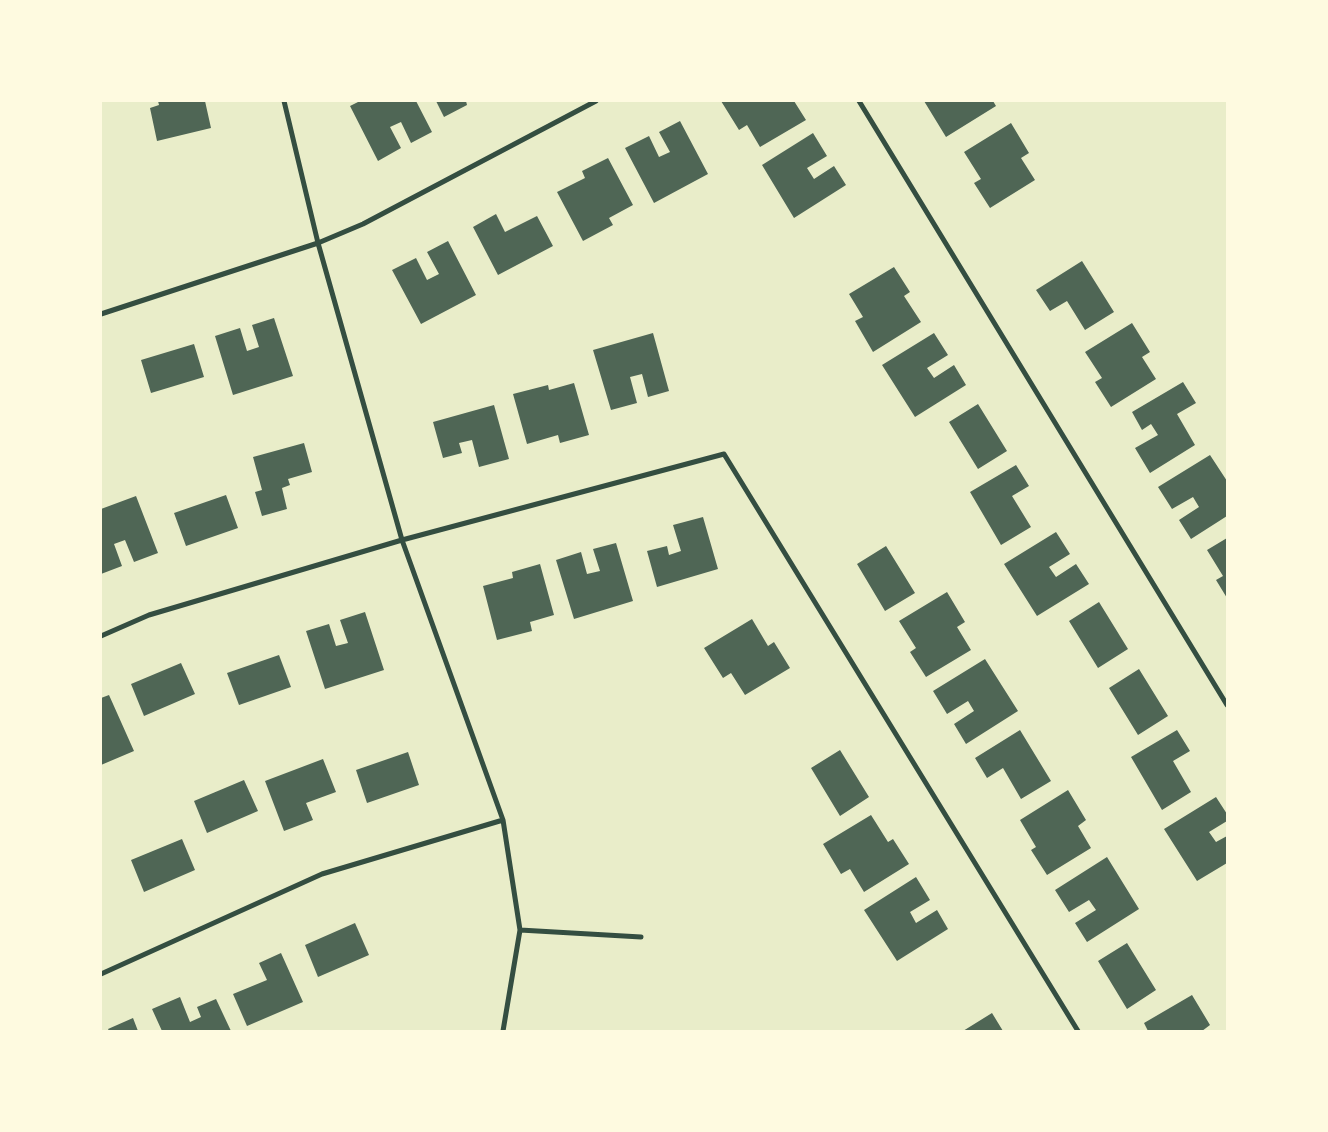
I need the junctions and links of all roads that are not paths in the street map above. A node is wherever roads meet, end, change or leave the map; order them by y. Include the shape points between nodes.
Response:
1 (284, 101) edge
2 (596, 101) edge
3 (860, 101) edge
4 (318, 243) junction
5 (101, 314) edge
6 (402, 540) junction
7 (101, 636) edge
8 (1227, 705) edge
9 (504, 820) junction
10 (520, 930) junction
11 (641, 937) dead end
12 (101, 974) edge
13 (503, 1031) edge
14 (1078, 1031) edge

1 - 4 street
2 - 4 street via 363,224
3 - 8 street
4 - 5 street
4 - 6 street
6 - 7 street via 148,615
6 - 9 street
6 - 14 street via 724,454
9 - 10 street
9 - 12 street via 322,874
10 - 11 street
10 - 13 street

